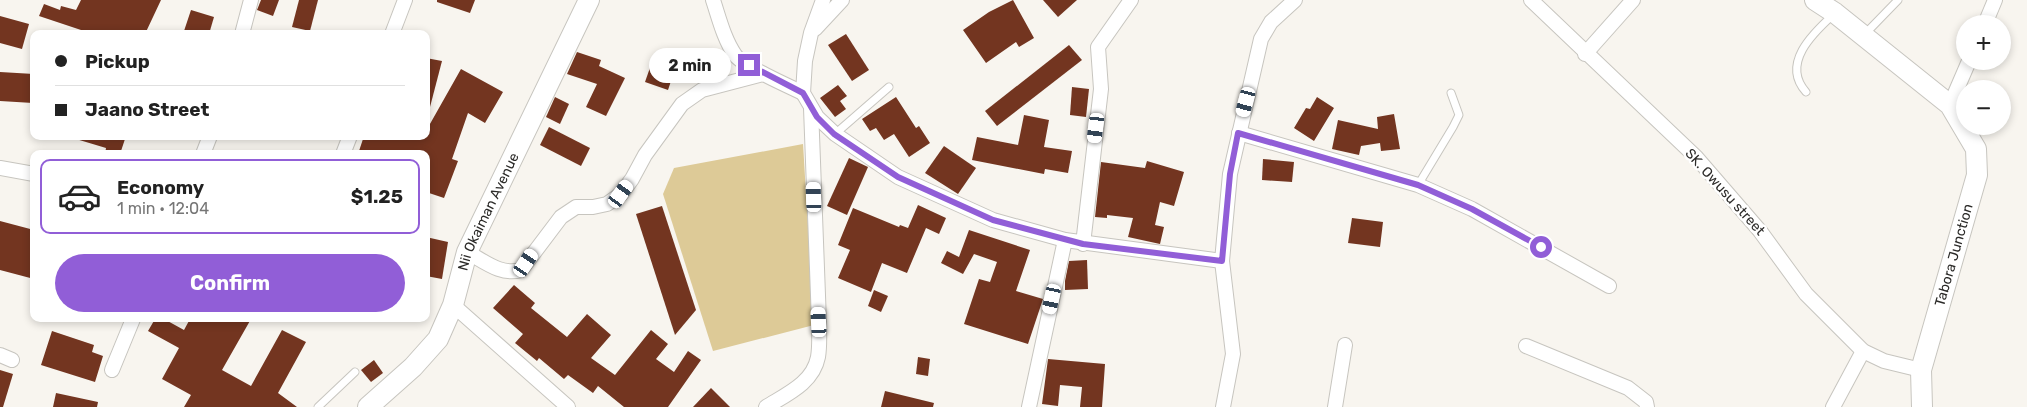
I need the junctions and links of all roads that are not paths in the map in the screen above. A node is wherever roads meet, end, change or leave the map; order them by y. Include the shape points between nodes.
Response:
1 (251, 0) edge
2 (405, 0) edge
3 (589, 0) edge
4 (713, 0) edge
5 (823, 0) edge
6 (842, 0) edge
7 (1131, 0) edge
8 (1295, 0) edge
9 (1530, 0) edge
10 (1633, 0) edge
11 (1814, 0) edge
12 (1898, 0) edge
13 (1995, 0) edge
14 (1835, 13) junction
15 (1989, 15) edge
16 (243, 30) edge
17 (394, 30) edge
18 (811, 33) junction
19 (1863, 36) junction
20 (1585, 54) junction
21 (1965, 70) edge
22 (763, 74) junction
23 (889, 87) dead end
24 (1806, 92) dead end
25 (803, 93) junction
26 (1452, 93) dead end
27 (1951, 106) junction
28 (811, 108) junction
29 (1238, 133) junction
30 (834, 134) junction
31 (0, 168) edge
32 (30, 173) edge
33 (1418, 185) junction
34 (1065, 240) junction
35 (1083, 244) junction
36 (467, 252) junction
37 (1222, 261) junction
38 (1609, 286) dead end
39 (453, 305) junction
40 (132, 322) edge
41 (1345, 345) dead end
42 (1526, 346) dead end
43 (1863, 352) junction
44 (112, 370) dead end
45 (1921, 370) junction
46 (355, 372) dead end
47 (318, 407) edge
48 (368, 407) edge
49 (568, 407) edge
50 (766, 407) edge
51 (1029, 407) edge
52 (1223, 407) edge
53 (1335, 407) edge
54 (1647, 407) edge
55 (1833, 407) edge
56 (1922, 407) edge

1 - 16 street
2 - 17 street
3 - 36 street, Nii Okaiman Avenue
4 - 22 street via 736,56
5 - 18 street
6 - 18 street
7 - 35 street via 1098,47 1101,89
8 - 29 street via 1271,22 1261,39
9 - 20 street, SK. Owusu street
10 - 20 street
11 - 14 street
12 - 19 lane
13 - 15 street
14 - 19 street
14 - 24 lane via 1805,45 1798,58 1799,84
18 - 25 street
19 - 27 street
20 - 43 street, SK. Owusu street via 1696,158 1760,231 1806,294
21 - 27 street
22 - 25 street
22 - 36 street via 702,90 682,104 645,154 621,194 607,204 576,206 562,217 521,270 513,273 501,271
23 - 30 lane
25 - 28 street
26 - 33 lane via 1459,115
27 - 45 street, Tabora Junction via 1976,149 1977,175
28 - 30 street
28 - 50 street via 818,357 803,384
29 - 33 street
29 - 37 street via 1230,174
30 - 34 street via 907,181 993,220
31 - 32 street
33 - 38 street via 1472,209
34 - 35 street
34 - 51 street
35 - 37 street
36 - 39 street, Nii Okaiman Avenue
37 - 52 street via 1233,354
39 - 48 street, Nii Okaiman Avenue via 438,339 413,367
39 - 49 street
40 - 44 street
41 - 53 street
42 - 54 street via 1628,388 1646,402
43 - 45 street, SK. Owusu street
43 - 55 street
45 - 56 street, Tabora Junction
46 - 47 lane

